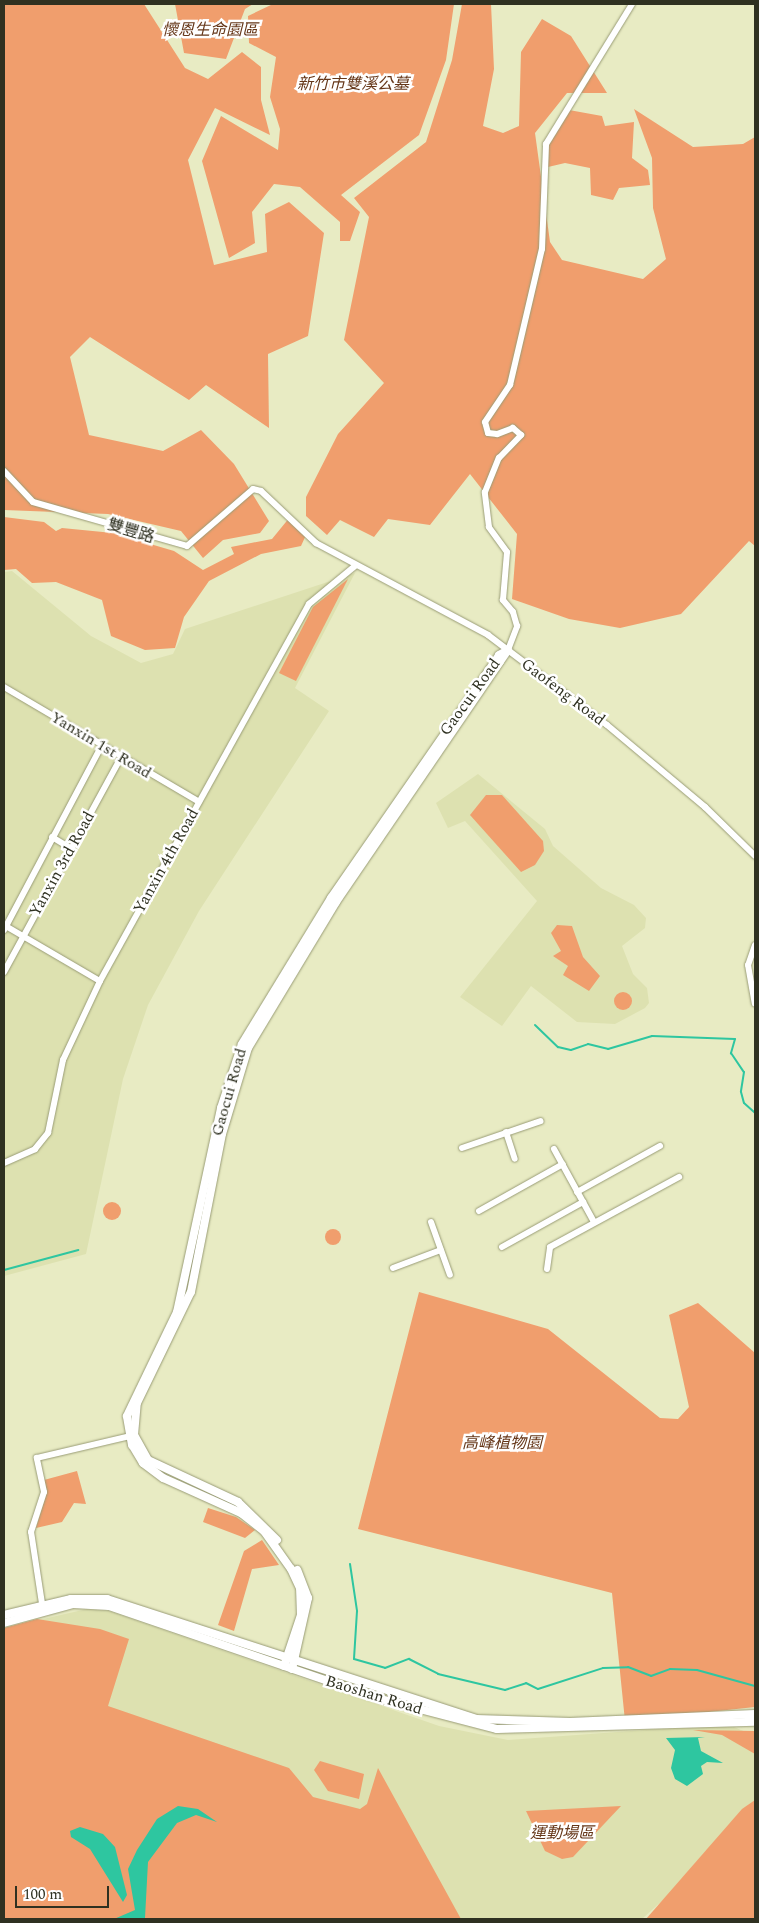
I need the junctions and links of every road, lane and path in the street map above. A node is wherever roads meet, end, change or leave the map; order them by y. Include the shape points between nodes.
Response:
1 (632, 4) edge
2 (4, 471) edge
3 (253, 489) joint
4 (355, 566) junction
5 (508, 650) junction
6 (4, 687) edge
7 (102, 745) junction
8 (121, 757) junction
9 (199, 802) junction
10 (52, 837) junction
11 (70, 848) junction
12 (755, 856) edge
13 (4, 927) edge
14 (22, 936) junction
15 (755, 944) edge
16 (4, 972) edge
17 (100, 981) junction
18 (755, 1003) edge
19 (541, 1121) dead end
20 (506, 1132) junction
21 (660, 1146) dead end
22 (462, 1148) dead end
23 (554, 1149) dead end
24 (515, 1158) dead end
25 (4, 1163) edge
26 (563, 1164) junction
27 (679, 1177) dead end
28 (577, 1192) junction
29 (583, 1202) junction
30 (479, 1211) dead end
31 (431, 1222) dead end
32 (594, 1222) junction
33 (502, 1247) dead end
34 (441, 1250) junction
35 (393, 1268) dead end
36 (547, 1269) dead end
37 (450, 1275) dead end
38 (131, 1435) junction
39 (305, 1598) junction
40 (43, 1608) junction
41 (4, 1615) edge
42 (4, 1623) edge
43 (295, 1660) junction
44 (288, 1664) junction
45 (755, 1714) edge
46 (476, 1722) junction
47 (755, 1722) edge

1 - 5 street via 546,144 542,249 510,385 485,422 488,433 497,434 513,428 521,435 500,458 485,492 489,527 507,552 502,600 513,612 516,626
2 - 3 street, 雙豐路 via 33,502 187,546
3 - 4 street, Gaofeng Road via 280,507 316,543
4 - 5 street, Gaofeng Road via 441,607
4 - 9 street, Yanxin 4th Road via 309,604
5 - 12 street, Gaofeng Road via 642,754
5 - 38 street, Gaocui Road via 336,902 248,1048 222,1134 191,1292 137,1403
6 - 7 street, Yanxin 1st Road
7 - 8 street, Yanxin 1st Road
7 - 10 street, Yanxin 3rd Road
8 - 9 street, Yanxin 1st Road
8 - 11 street, Yanxin 3rd Road
9 - 17 street, Yanxin 4th Road
10 - 11 street
10 - 13 street, Yanxin 3rd Road
11 - 14 street, Yanxin 3rd Road
13 - 14 street
14 - 16 street, Yanxin 3rd Road
14 - 17 street
15 - 18 street via 748,956
17 - 25 street, Yanxin 4th Road via 63,1060 48,1133 35,1150
19 - 20 street
20 - 22 street
20 - 24 street
21 - 28 street
23 - 26 street
26 - 28 street
26 - 30 street
27 - 32 street
28 - 29 street
29 - 32 street
29 - 33 street
31 - 34 street
32 - 36 street via 550,1247
34 - 35 street
34 - 37 street
38 - 39 street via 148,1460 163,1470 238,1502 256,1516 290,1558
38 - 40 street via 37,1458 44,1492 31,1532
39 - 43 street
39 - 44 street
40 - 41 street, Baoshan Road
40 - 42 street, Baoshan Road
40 - 44 street, Baoshan Road via 107,1599
43 - 44 street
43 - 46 street, Baoshan Road
44 - 46 street, Baoshan Road
45 - 46 street, Baoshan Road via 570,1722
46 - 47 street, Baoshan Road via 529,1730

